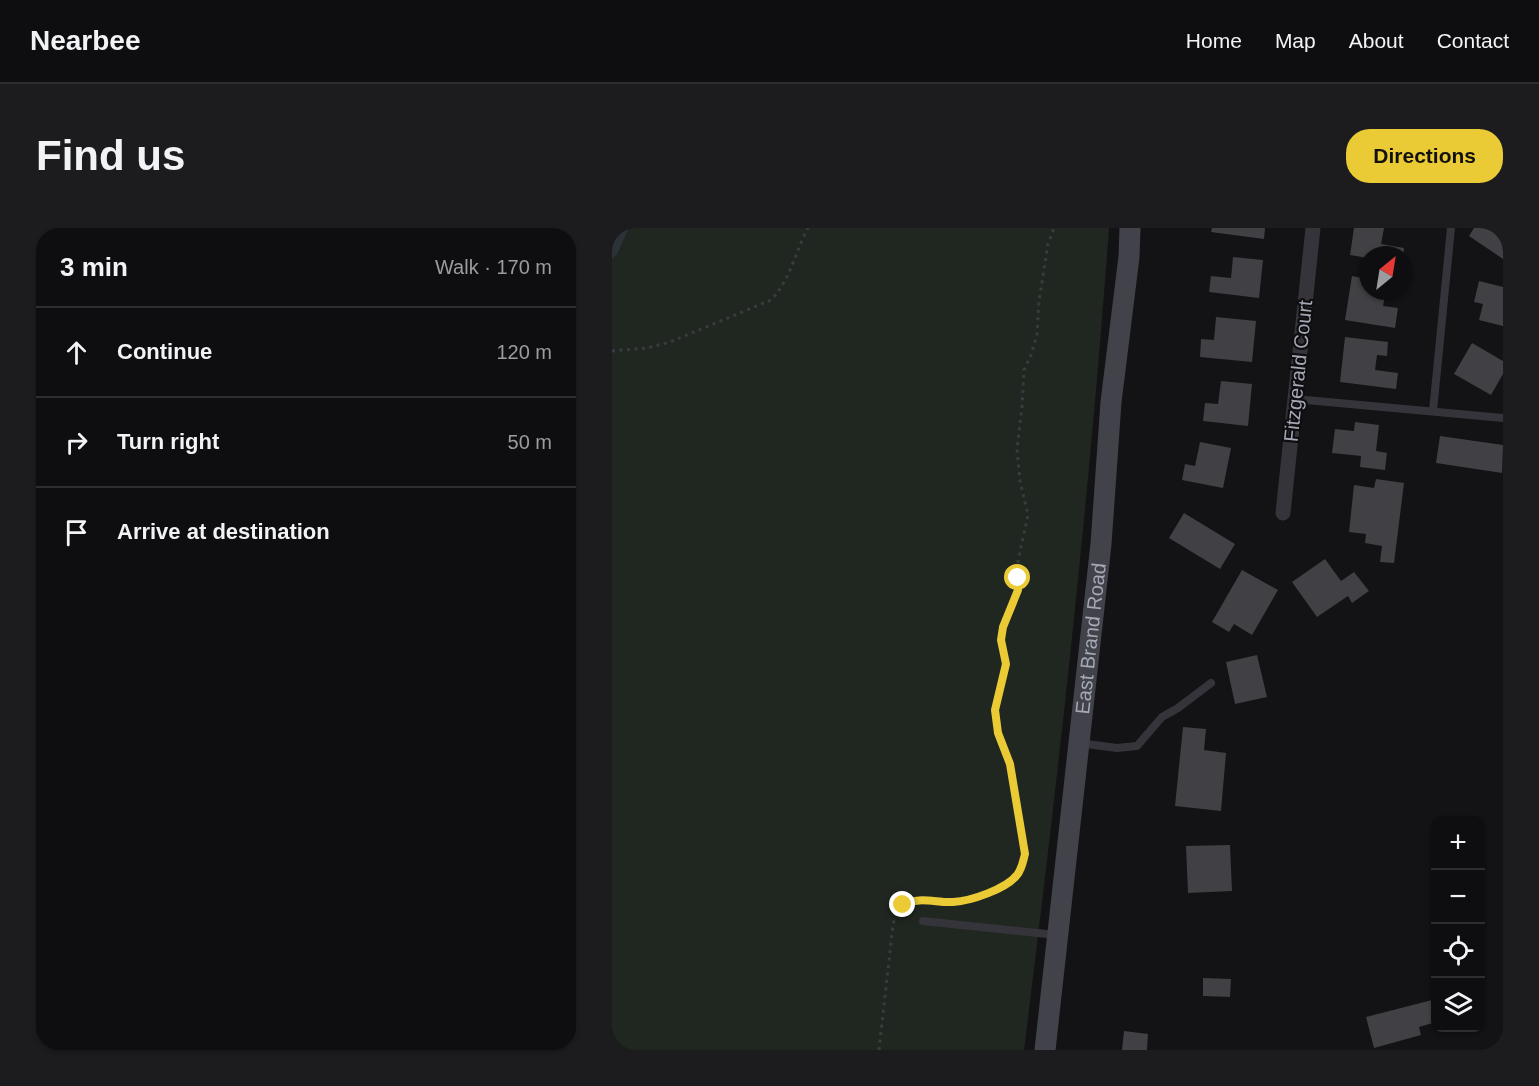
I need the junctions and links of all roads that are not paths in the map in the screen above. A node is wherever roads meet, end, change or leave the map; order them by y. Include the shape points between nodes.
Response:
1 (1130, 228) edge
2 (1313, 228) edge
3 (1451, 228) edge
4 (1295, 399) junction
5 (1432, 411) junction
6 (1503, 418) edge
7 (1283, 513) dead end
8 (1211, 683) dead end
9 (1078, 743) junction
10 (923, 921) dead end
11 (1057, 935) junction
12 (1045, 1050) edge

1 - 9 main road, East Brand Road
2 - 4 street, Fitzgerald Court
3 - 5 lane
4 - 5 lane
4 - 7 street, Fitzgerald Court
5 - 6 lane
8 - 9 lane via 1162,717 1137,746 1117,748
9 - 11 main road, East Brand Road
10 - 11 lane
11 - 12 main road, East Brand Road

